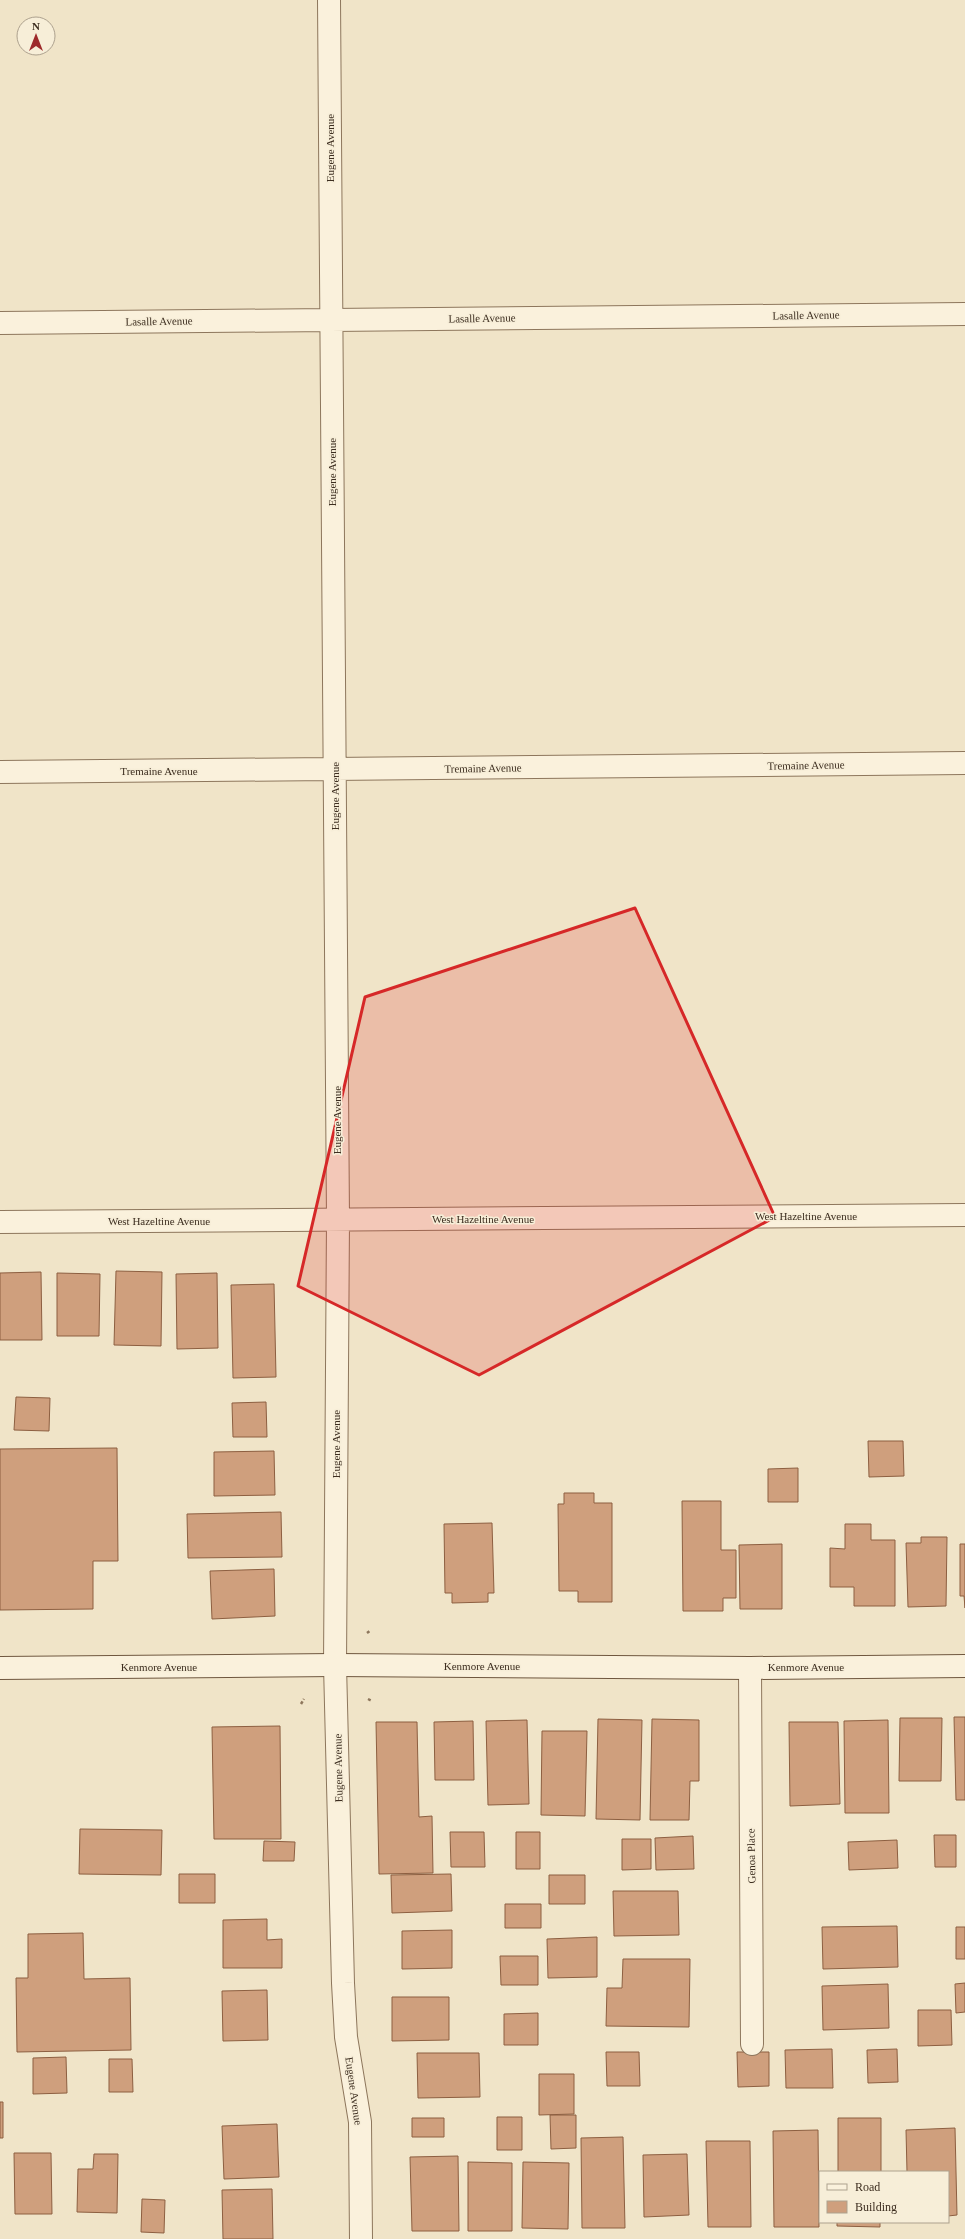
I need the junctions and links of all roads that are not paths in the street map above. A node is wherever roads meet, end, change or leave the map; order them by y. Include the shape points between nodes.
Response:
1 (329, 0) edge
2 (965, 314) edge
3 (331, 319) junction
4 (0, 323) edge
5 (965, 763) edge
6 (334, 769) junction
7 (0, 772) edge
8 (965, 1215) edge
9 (338, 1220) junction
10 (0, 1222) edge
11 (335, 1665) junction
12 (965, 1666) edge
13 (0, 1668) edge
14 (750, 1668) junction
15 (752, 2044) dead end
16 (361, 2239) edge

1 - 3 street, Eugene Avenue
2 - 3 street, Lasalle Avenue
3 - 4 street, Lasalle Avenue
3 - 6 street, Eugene Avenue
5 - 6 street, Tremaine Avenue
6 - 7 street, Tremaine Avenue
6 - 9 street, Eugene Avenue
8 - 9 street, West Hazeltine Avenue
9 - 10 street, West Hazeltine Avenue
9 - 11 street, Eugene Avenue
11 - 13 street, Kenmore Avenue
11 - 14 street, Kenmore Avenue
11 - 16 street, Eugene Avenue via 343,1983 346,2037 360,2122
12 - 14 street, Kenmore Avenue
14 - 15 street, Genoa Place

